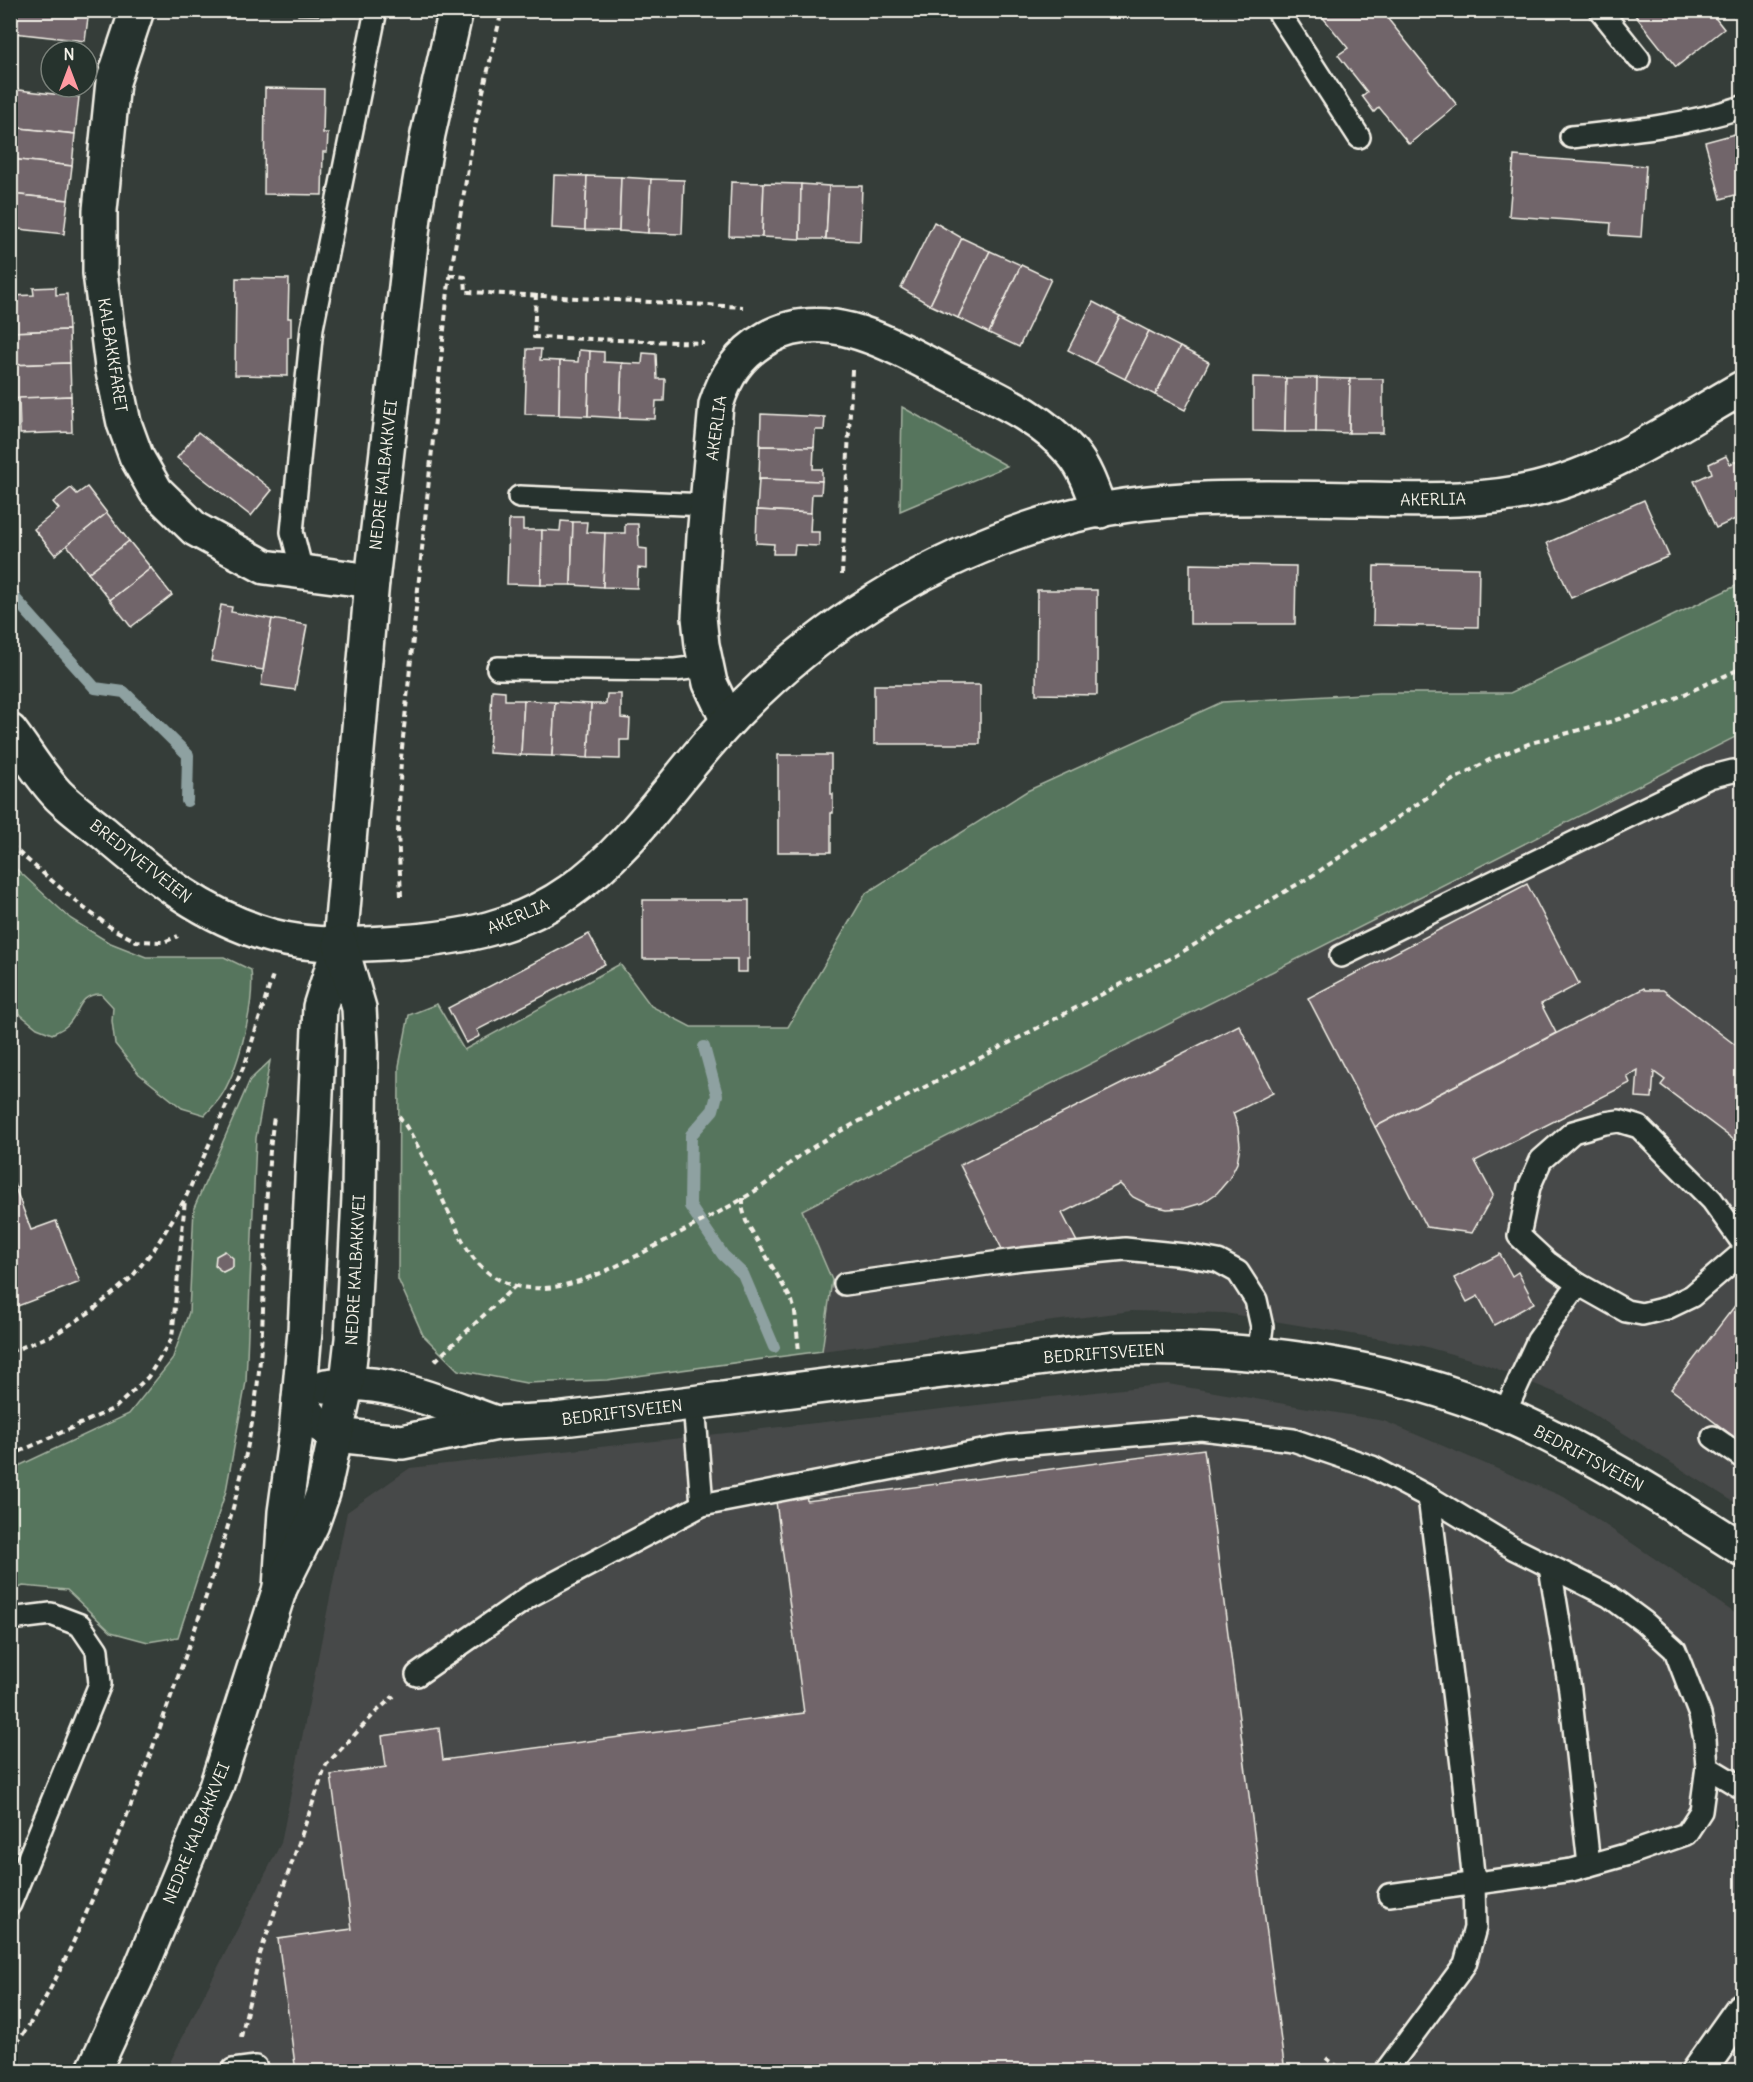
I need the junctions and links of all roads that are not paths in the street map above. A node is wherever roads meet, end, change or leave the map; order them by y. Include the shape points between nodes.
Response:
1 (137, 10) edge
2 (376, 10) edge
3 (456, 10) edge
4 (1276, 10) edge
5 (1600, 10) edge
6 (1639, 58) dead end
7 (1743, 107) edge
8 (1359, 137) dead end
9 (1571, 137) dead end
10 (1743, 388) edge
11 (519, 497) dead end
12 (707, 505) junction
13 (1100, 511) junction
14 (302, 571) junction
15 (372, 581) junction
16 (706, 666) junction
17 (498, 668) dead end
18 (728, 722) junction
19 (10, 731) edge
20 (1743, 771) edge
21 (340, 943) junction
22 (1341, 956) dead end
23 (1743, 1242) edge
24 (1743, 1253) edge
25 (844, 1284) dead end
26 (1578, 1284) junction
27 (1258, 1356) junction
28 (347, 1382) junction
29 (299, 1400) junction
30 (694, 1403) junction
31 (1504, 1414) junction
32 (497, 1423) junction
33 (336, 1435) junction
34 (1713, 1437) dead end
35 (1743, 1457) edge
36 (1429, 1497) junction
37 (702, 1505) junction
38 (1743, 1549) edge
39 (1550, 1567) junction
40 (280, 1588) junction
41 (10, 1618) edge
42 (417, 1676) road end
43 (1707, 1767) junction
44 (1743, 1788) edge
45 (1589, 1865) junction
46 (1474, 1884) junction
47 (1389, 1895) dead end
48 (10, 1904) edge
49 (1743, 2010) edge
50 (233, 2071) edge
51 (93, 2072) edge
52 (257, 2072) edge
53 (1384, 2072) edge
54 (1698, 2072) edge

1 - 14 street, KALBAKKFARET via 113,82 100,210 100,273 111,367 124,423 136,456 156,491 195,529 265,567
2 - 14 lane via 312,328 292,532
3 - 15 street, NEDRE KALBAKKVEI via 414,217
4 - 8 lane
5 - 6 lane
7 - 9 lane via 1638,131
10 - 13 street, AKERLIA via 1617,458 1579,475 1528,490 1456,499 1171,501
11 - 12 lane
12 - 13 street, AKERLIA via 716,405 734,364 755,345 786,329 805,325 854,330 1021,411 1075,456
12 - 16 street, AKERLIA via 699,617
13 - 18 street, AKERLIA via 998,539 904,584 824,634 779,670
14 - 15 street, KALBAKKFARET
15 - 21 street, NEDRE KALBAKKVEI
16 - 17 lane via 675,670
16 - 18 street, AKERLIA via 715,698
18 - 21 street, AKERLIA via 608,860 572,890 538,910 469,935 370,945
19 - 21 street, BREDTVETVEIEN via 56,793 193,903 272,936 299,942
20 - 22 lane via 1709,777
21 - 28 street, NEDRE KALBAKKVEI via 359,1008 361,1044 357,1260
21 - 29 street, NEDRE KALBAKKVEI via 320,1007
23 - 26 lane via 1712,1200 1639,1127 1618,1121 1605,1123 1574,1132 1541,1160 1530,1186 1519,1236
24 - 26 lane via 1692,1296 1642,1314 1626,1311
25 - 27 lane via 1125,1249 1185,1255 1218,1261 1238,1272 1256,1300 1262,1327
26 - 31 lane via 1538,1340
27 - 30 street, BEDRIFTSVEIEN via 1198,1349 1115,1349
27 - 31 street, BEDRIFTSVEIEN via 1361,1370
28 - 29 street, BEDRIFTSVEIEN via 322,1386
28 - 32 street, BEDRIFTSVEIEN via 413,1393
28 - 33 street, NEDRE KALBAKKVEI
29 - 33 street, BEDRIFTSVEIEN via 315,1422
29 - 40 street, NEDRE KALBAKKVEI
30 - 32 street, BEDRIFTSVEIEN
30 - 37 lane
31 - 38 street, BEDRIFTSVEIEN via 1603,1463
32 - 33 street, BEDRIFTSVEIEN via 402,1442
33 - 40 street, NEDRE KALBAKKVEI via 312,1524
34 - 35 lane
36 - 37 lane via 1372,1467 1293,1440 1201,1429 1008,1446
36 - 39 lane
36 - 46 lane
37 - 42 lane via 530,1596
39 - 43 lane via 1609,1596 1676,1650 1700,1715
39 - 45 lane via 1570,1690
40 - 51 street, NEDRE KALBAKKVEI via 216,1787
41 - 48 lane via 51,1614 80,1625 97,1650 100,1684
43 - 44 lane
43 - 45 lane via 1701,1811 1686,1834
45 - 46 lane
46 - 47 lane
46 - 53 lane via 1475,1928 1465,1964
49 - 54 street
50 - 52 lane via 256,2067

